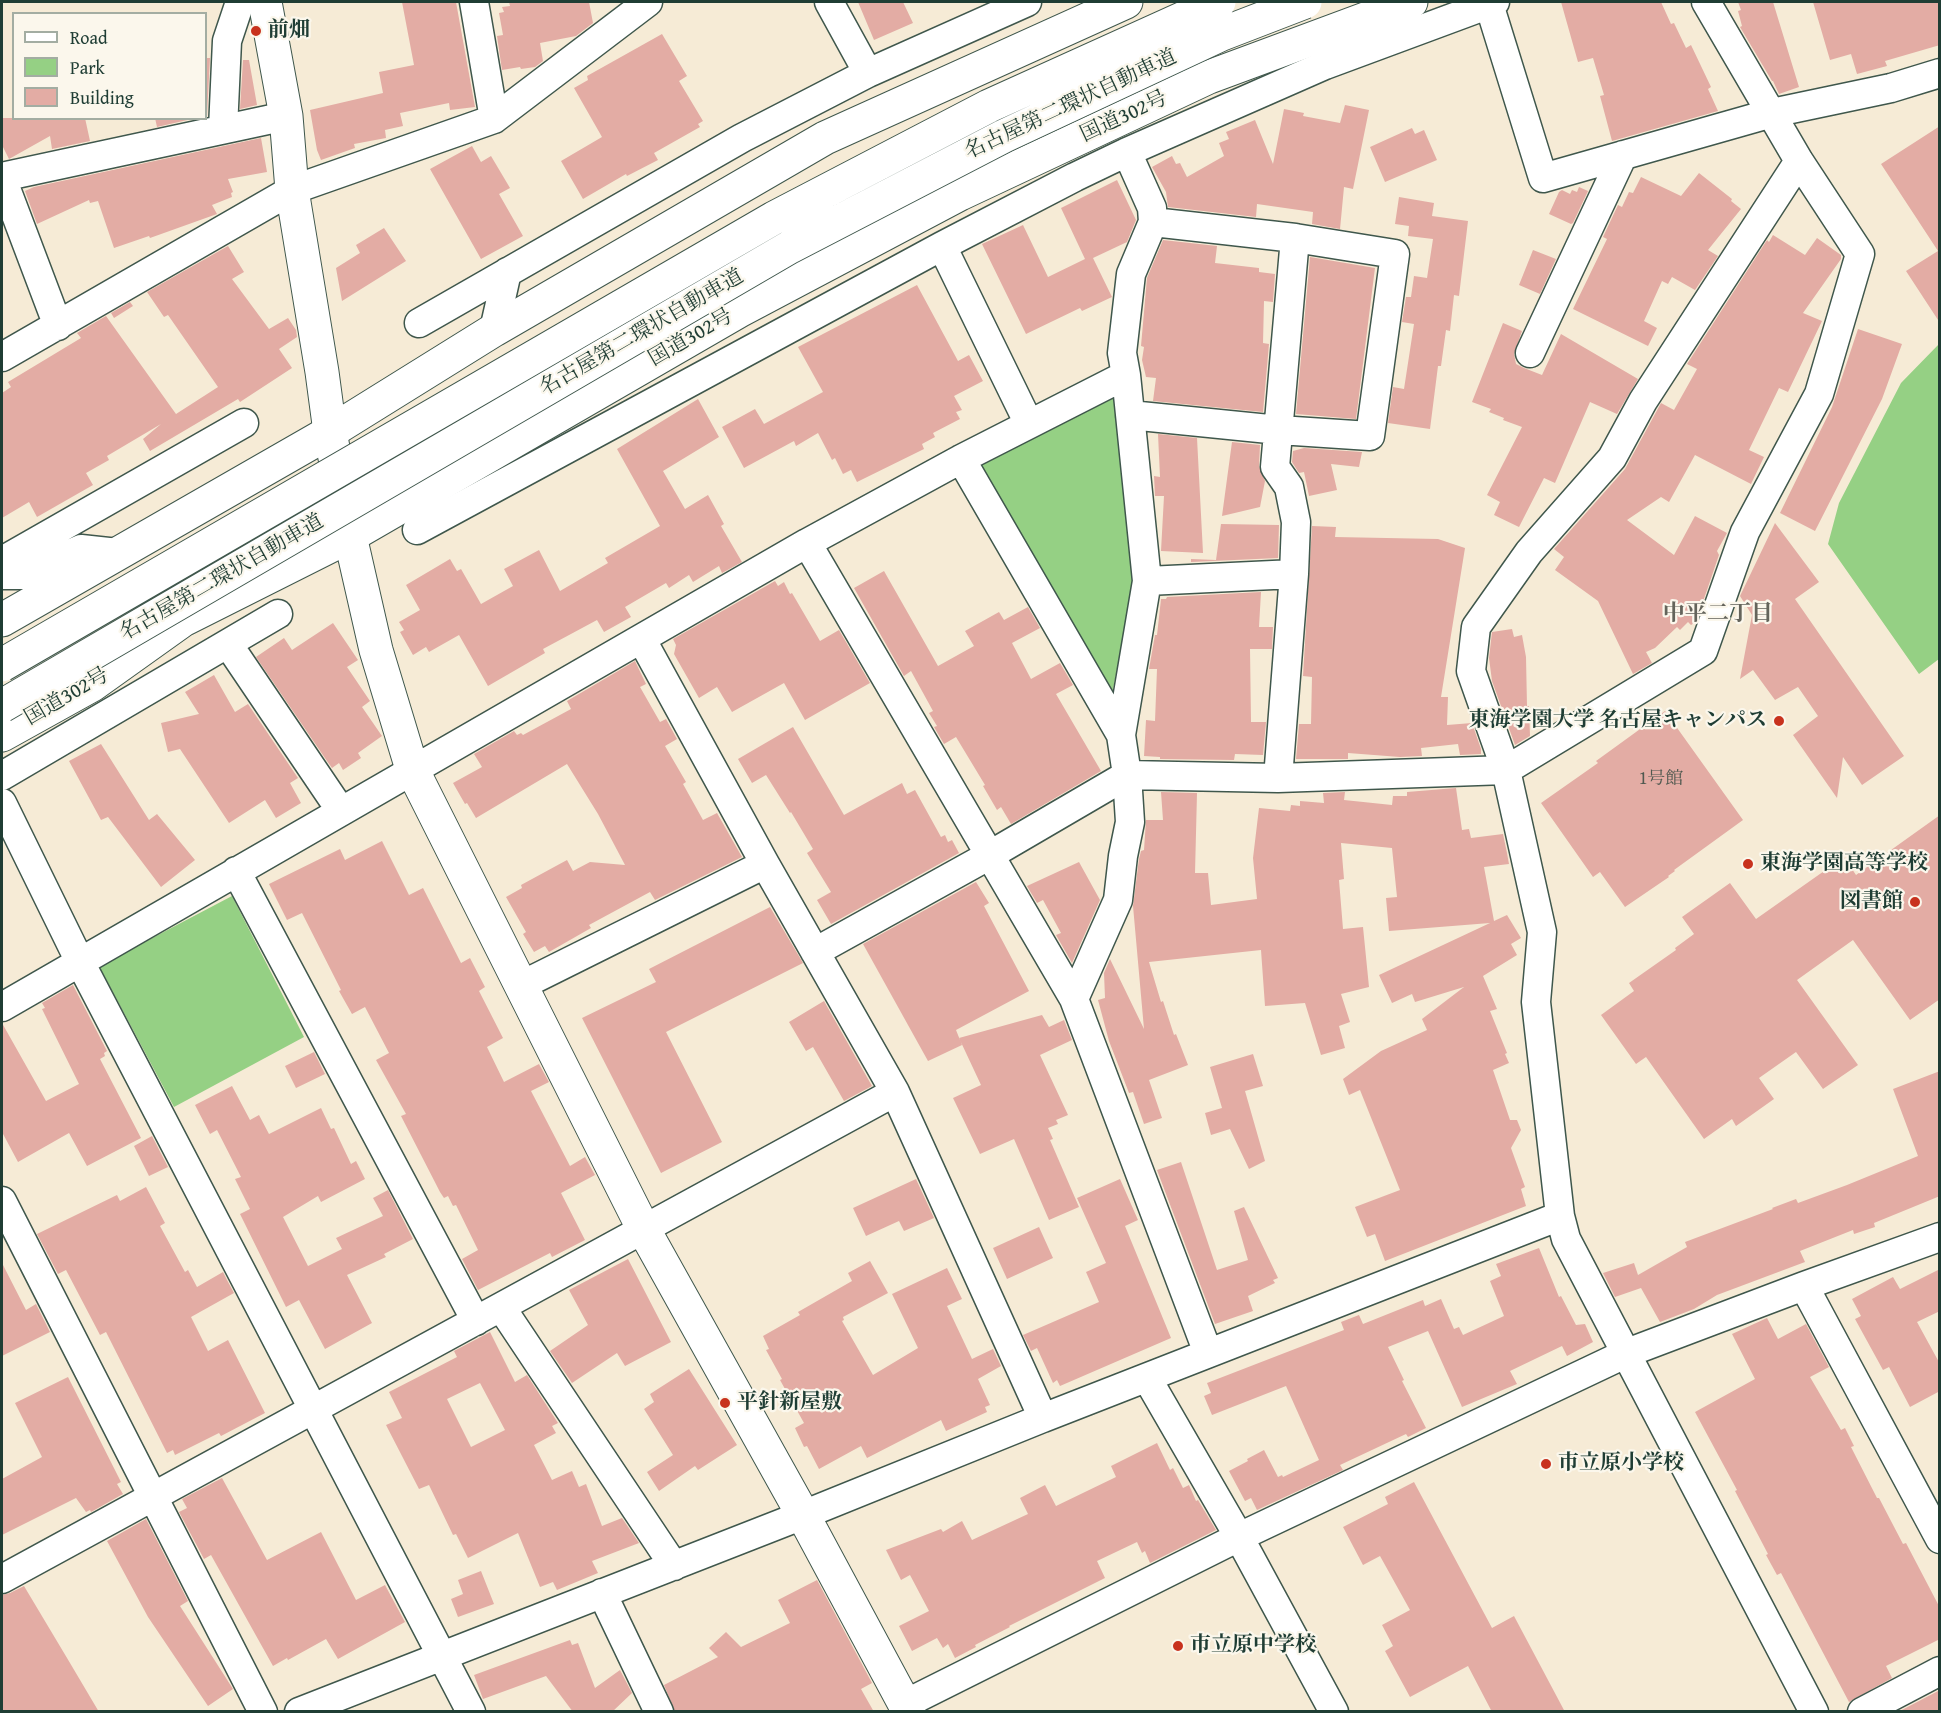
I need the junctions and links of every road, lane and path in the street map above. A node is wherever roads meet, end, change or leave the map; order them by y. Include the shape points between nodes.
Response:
1 (240, 2) edge
2 (265, 2) edge
3 (474, 2) edge
4 (646, 2) edge
5 (830, 2) edge
6 (1027, 2) edge
7 (1126, 2) edge
8 (1219, 2) edge
9 (1305, 2) edge
10 (1411, 2) edge
11 (1706, 2) edge
12 (1492, 3) edge
13 (1940, 72) edge
14 (868, 73) junction
15 (1772, 113) junction
16 (286, 116) junction
17 (494, 120) junction
18 (223, 129) junction
19 (1127, 152) junction
20 (1623, 155) junction
21 (1799, 161) junction
22 (2, 177) edge
23 (292, 190) junction
24 (1153, 222) junction
25 (1295, 238) junction
26 (942, 246) junction
27 (507, 272) junction
28 (420, 323) dead end
29 (58, 326) junction
30 (494, 330) junction
31 (1530, 353) dead end
32 (2, 357) edge
33 (660, 357) junction
34 (1126, 375) junction
35 (675, 390) junction
36 (1130, 415) junction
37 (244, 423) dead end
38 (1029, 424) junction
39 (1279, 430) junction
40 (330, 432) junction
41 (961, 459) junction
42 (417, 530) dead end
43 (350, 536) junction
44 (807, 543) junction
45 (118, 553) junction
46 (2, 561) edge
47 (1294, 574) junction
48 (2, 575) edge
49 (1147, 581) junction
50 (278, 614) dead end
51 (2, 620) edge
52 (183, 621) junction
53 (642, 640) junction
54 (228, 644) junction
55 (2, 665) edge
56 (2, 706) edge
57 (2, 735) edge
58 (72, 735) junction
59 (1121, 735) junction
60 (412, 769) junction
61 (1506, 770) junction
62 (1127, 775) junction
63 (2, 776) edge
64 (1278, 778) junction
65 (2, 803) edge
66 (341, 811) junction
67 (990, 855) junction
68 (765, 864) junction
69 (236, 871) junction
70 (815, 952) junction
71 (80, 962) junction
72 (522, 985) junction
73 (1074, 999) junction
74 (2, 1007) edge
75 (895, 1092) junction
76 (1560, 1216) junction
77 (6, 1219) edge
78 (645, 1230) junction
79 (1940, 1237) edge
80 (1804, 1286) junction
81 (501, 1307) junction
82 (476, 1321) junction
83 (1208, 1353) junction
84 (1627, 1353) junction
85 (1147, 1378) junction
86 (314, 1408) junction
87 (1043, 1418) junction
88 (153, 1497) junction
89 (803, 1515) junction
90 (1239, 1537) junction
91 (1940, 1539) edge
92 (674, 1566) junction
93 (2, 1579) edge
94 (602, 1593) junction
95 (441, 1656) junction
96 (1940, 1671) edge
97 (907, 1708) edge
98 (262, 1712) edge
99 (299, 1712) edge
100 (471, 1712) edge
101 (658, 1712) edge
102 (1335, 1712) edge
103 (1814, 1712) edge
104 (1862, 1712) edge

1 - 18 street via 227,41
2 - 16 main road
3 - 17 street
4 - 17 street
5 - 14 street
6 - 14 street
7 - 30 main road via 825,138
8 - 55 main road, 名古屋第二環状自動車道, bridge via 989,106 774,218
9 - 56 main road, 名古屋第二環状自動車道, bridge via 1222,34 1004,135 790,247
10 - 33 main road, 国道302号 via 1209,77 971,189
11 - 15 street
12 - 19 street via 1325,65
12 - 20 street via 1543,178
13 - 15 street via 1891,88
14 - 27 street via 742,138
15 - 20 street
15 - 21 street
16 - 18 street
16 - 23 main road
17 - 23 street
18 - 22 street
19 - 24 street via 1152,208
19 - 26 street
20 - 31 street
21 - 61 street via 1643,401 1612,458 1529,552 1476,627 1471,671
21 - 61 street via 1860,254 1819,394 1745,532 1703,651
22 - 29 street
23 - 29 street
23 - 40 main road
24 - 25 street
24 - 34 street via 1131,274 1122,353
25 - 39 street
25 - 39 street via 1395,254 1370,436
26 - 35 street
26 - 38 street
27 - 28 street
27 - 30 street
29 - 32 street
30 - 40 main road
33 - 35 street
33 - 43 main road, 国道302号
34 - 36 street
34 - 38 street
35 - 42 street
36 - 39 street
36 - 49 street
37 - 46 street
38 - 41 street
39 - 47 street via 1275,467 1289,488 1296,522
40 - 43 main road
40 - 45 main road
41 - 44 street
41 - 59 street
43 - 52 main road, 国道302号
43 - 60 main road via 376,650
44 - 53 street
44 - 67 street
45 - 48 street via 81,549 24,575
45 - 51 main road
47 - 49 street
47 - 64 street
49 - 59 street
50 - 54 street
52 - 57 main road, 国道302号 via 92,685
52 - 58 street via 153,660 89,697
53 - 60 street
53 - 68 street
54 - 58 street
54 - 66 street
58 - 63 street
59 - 62 street
60 - 66 street
60 - 72 main road
61 - 64 street
61 - 76 street via 1542,932 1536,1002
62 - 64 street
62 - 67 street
62 - 73 street via 1130,822 1118,900
65 - 71 street
66 - 69 street
67 - 70 street
67 - 73 street
68 - 70 street
68 - 72 street
69 - 71 street
69 - 82 street
70 - 75 street
71 - 74 street
71 - 86 street
72 - 78 main road
73 - 83 street
75 - 78 street
75 - 87 street
76 - 83 street
76 - 84 street via 1566,1239
77 - 88 street
78 - 81 street
78 - 89 main road
79 - 80 street
80 - 84 street
80 - 91 street
81 - 82 street
81 - 92 street
82 - 86 street
83 - 85 street
84 - 90 street
84 - 103 street
85 - 87 street
85 - 90 street
86 - 88 street
86 - 95 street
87 - 89 street
88 - 93 street
88 - 98 street
89 - 92 street
89 - 97 main road
90 - 97 street
90 - 102 street
92 - 94 street
94 - 95 street
94 - 101 street
95 - 99 street
95 - 100 street
96 - 104 street

